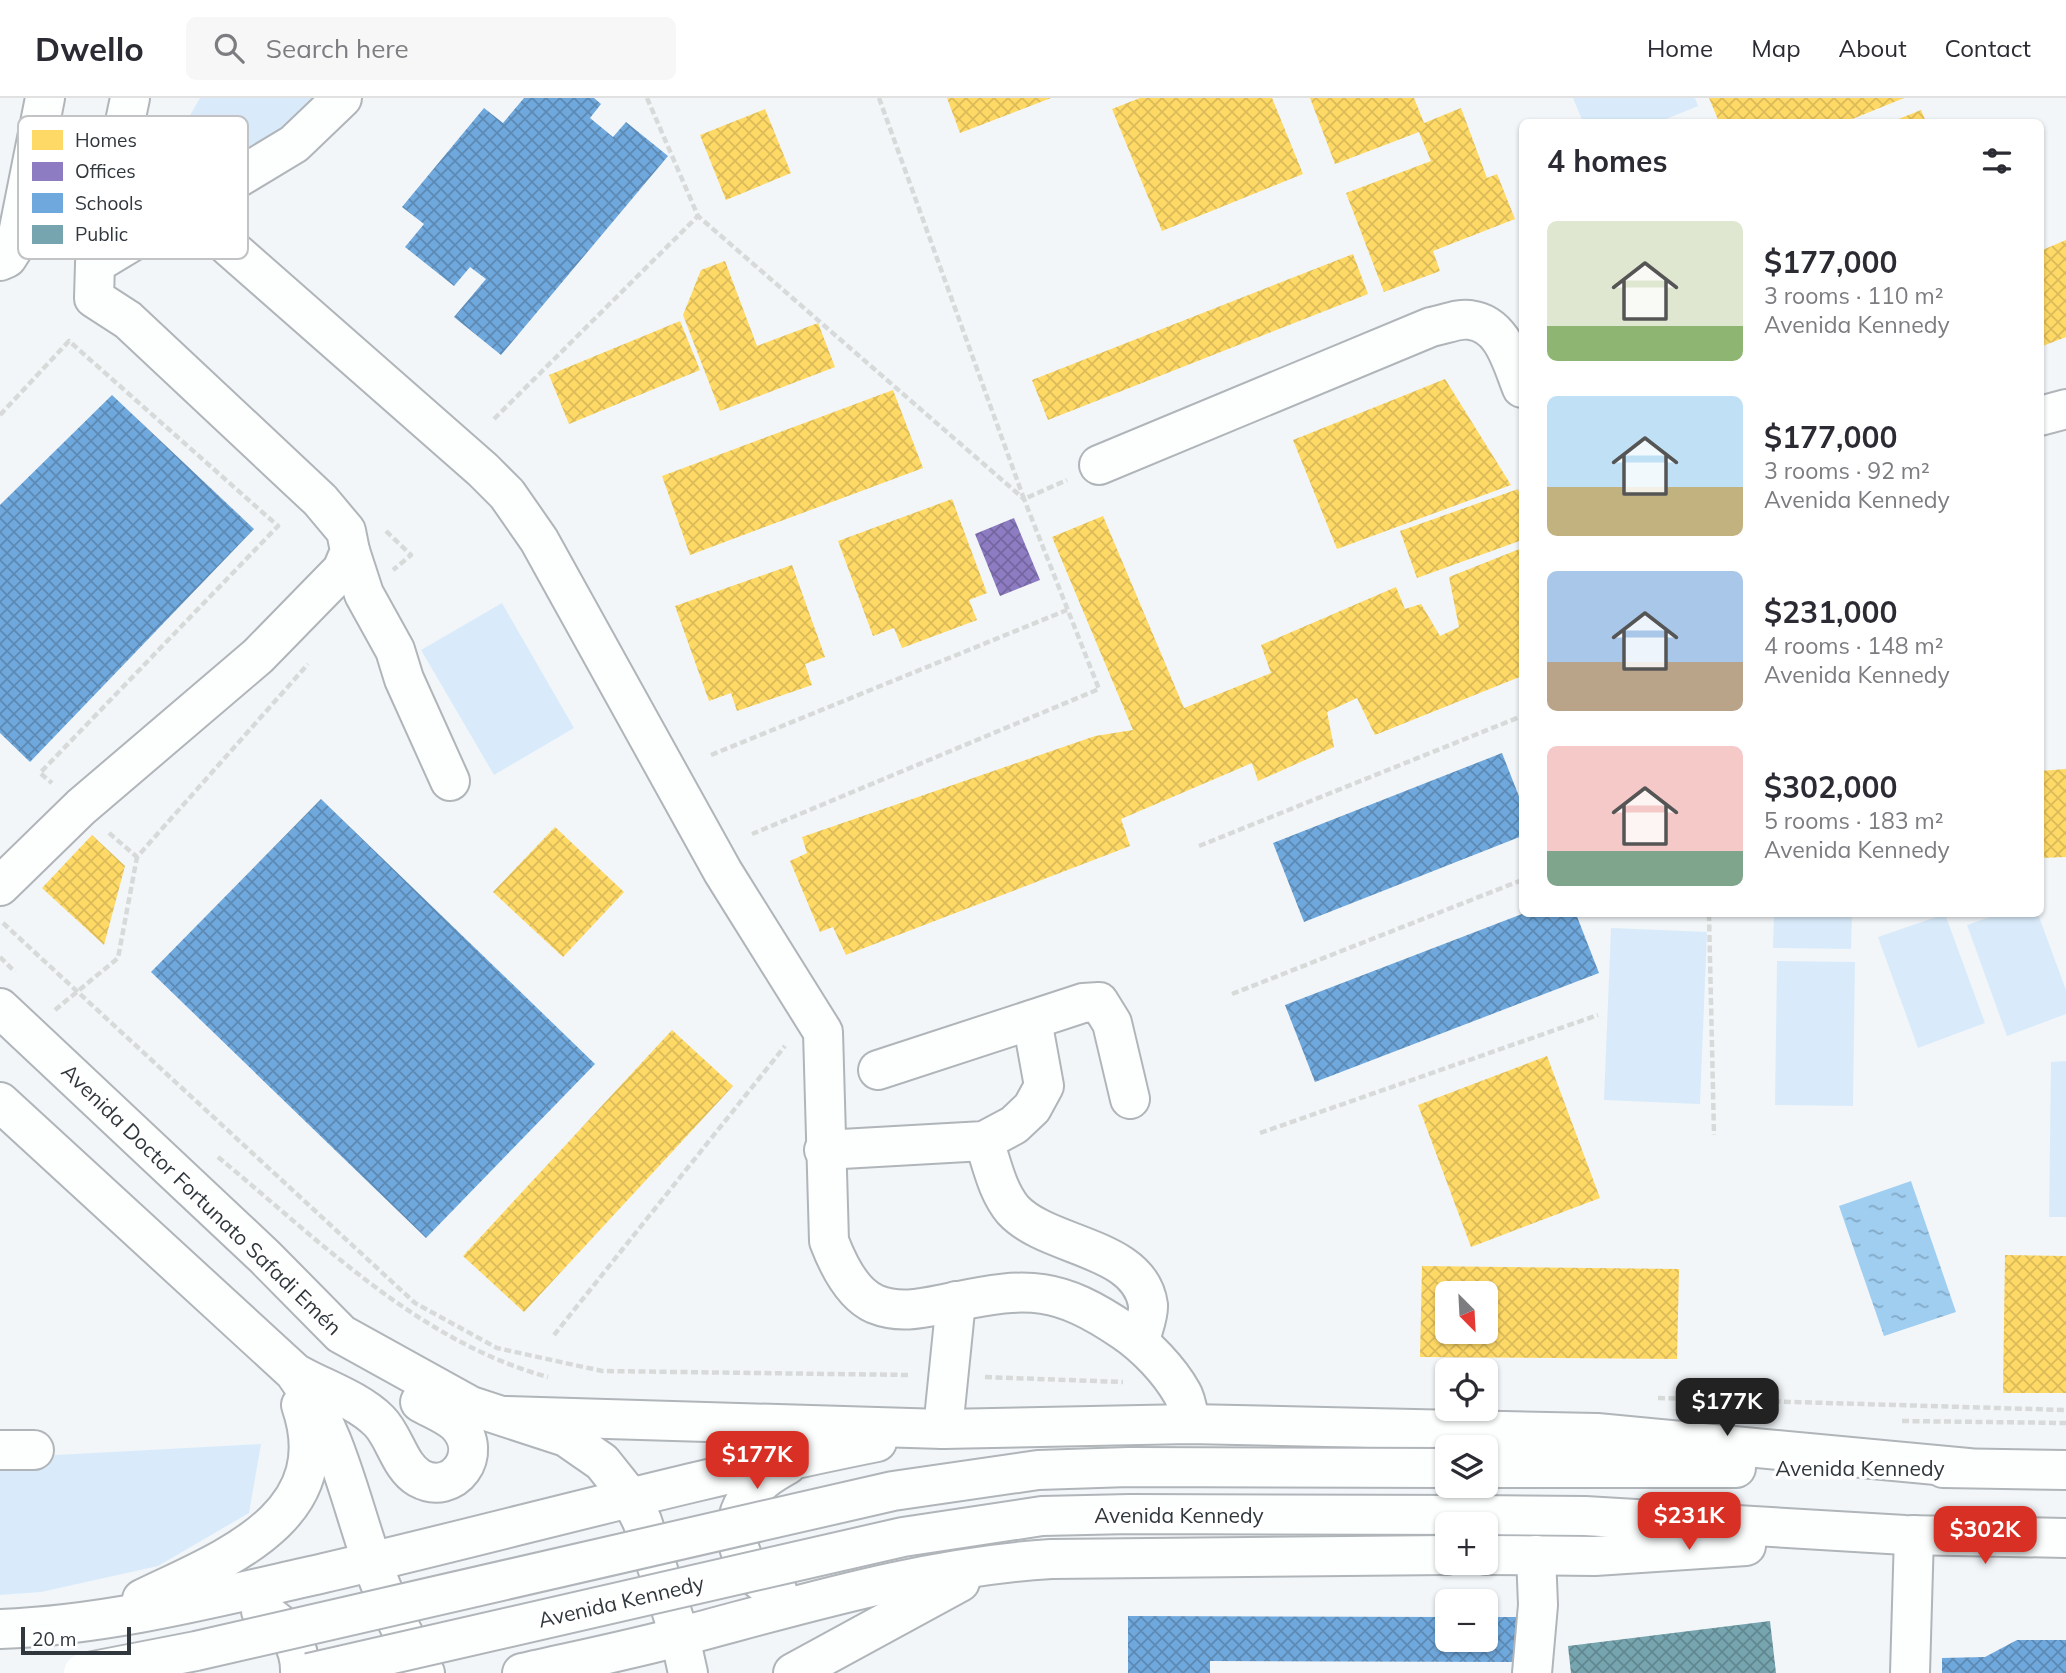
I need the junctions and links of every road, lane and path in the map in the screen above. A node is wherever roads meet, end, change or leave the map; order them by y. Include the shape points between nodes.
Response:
1 (45, 98) edge
2 (130, 98) edge
3 (342, 98) edge
4 (647, 98) edge
5 (879, 98) edge
6 (41, 116) edge
7 (127, 116) edge
8 (18, 161) edge
9 (0, 169) edge
10 (248, 172) edge
11 (698, 216) junction
12 (18, 234) edge
13 (99, 259) edge
14 (123, 259) edge
15 (243, 259) edge
16 (0, 261) edge
17 (95, 281) junction
18 (1519, 381) edge
19 (2066, 409) edge
20 (0, 415) edge
21 (2044, 415) edge
22 (494, 419) dead end
23 (1100, 465) joint
24 (1024, 499) junction
25 (381, 527) dead end
26 (350, 551) junction
27 (364, 594) junction
28 (1068, 610) junction
29 (314, 656) dead end
30 (1519, 717) edge
31 (710, 755) dead end
32 (450, 781) dead end
33 (81, 807) junction
34 (752, 834) dead end
35 (1199, 846) dead end
36 (137, 858) junction
37 (1519, 881) edge
38 (0, 886) edge
39 (1709, 917) edge
40 (0, 920) edge
41 (0, 957) edge
42 (18, 975) dead end
43 (1232, 994) dead end
44 (46, 1002) dead end
45 (0, 1008) edge
46 (55, 1010) junction
47 (1598, 1015) dead end
48 (65, 1020) dead end
49 (1032, 1020) junction
50 (792, 1038) dead end
51 (878, 1070) dead end
52 (1130, 1099) dead end
53 (7, 1115) edge
54 (1259, 1133) dead end
55 (1714, 1135) dead end
56 (984, 1141) junction
57 (824, 1150) junction
58 (216, 1155) dead end
59 (956, 1301) junction
60 (415, 1303) dead end
61 (341, 1334) junction
62 (554, 1335) dead end
63 (1140, 1341) junction
64 (284, 1363) junction
65 (551, 1378) dead end
66 (1651, 1398) dead end
67 (2066, 1410) edge
68 (507, 1416) junction
69 (1190, 1424) junction
70 (943, 1429) junction
71 (804, 1456) junction
72 (1435, 1468) edge
73 (1498, 1468) edge
74 (1968, 1468) junction
75 (2066, 1470) edge
76 (629, 1497) junction
77 (1909, 1535) junction
78 (2066, 1538) edge
79 (1435, 1555) edge
80 (1498, 1555) edge
81 (1536, 1555) junction
82 (1051, 1559) junction
83 (372, 1561) junction
84 (835, 1594) junction
85 (205, 1601) junction
86 (44, 1627) junction
87 (0, 1629) edge
88 (684, 1655) edge
89 (82, 1673) edge
90 (300, 1673) edge
91 (309, 1673) edge
92 (425, 1673) edge
93 (522, 1673) edge
94 (793, 1673) edge
95 (1532, 1673) edge
96 (1910, 1673) edge

1 - 6 main road
2 - 7 main road
3 - 10 main road via 294,144
4 - 11 path
5 - 24 path
8 - 9 main road
11 - 22 path
11 - 24 path
12 - 16 main road via 7,258
13 - 17 main road
14 - 17 main road
15 - 57 main road via 483,470 527,521 723,872 823,1032
17 - 26 main road via 128,320 320,500 346,531
18 - 23 main road via 1492,327 1469,319 1432,327
19 - 21 main road
20 - 33 path via 68,341 278,526 40,773
23 - 24 path
24 - 28 path
25 - 27 path via 411,555
26 - 27 main road
26 - 33 main road via 342,570 258,656
27 - 32 main road via 395,650
28 - 31 path
28 - 34 path via 1099,689
29 - 36 path
30 - 35 path
33 - 36 path
33 - 38 main road
36 - 46 path via 118,958
37 - 43 path
39 - 55 path
40 - 60 path
41 - 42 path
44 - 46 path
45 - 61 main road, Avenida Doctor Fortunato Safadi Emén via 256,1247
46 - 48 path
47 - 54 path
49 - 51 main road
49 - 52 main road via 1099,1002 1112,1023
49 - 56 main road via 1044,1087 1032,1108 1014,1125
50 - 62 path
53 - 64 main road
56 - 57 main road
56 - 63 main road via 1001,1192 1014,1210 1059,1239 1110,1257 1141,1287 1149,1306
57 - 59 main road via 829,1241 852,1283 874,1303 911,1311
58 - 65 path via 418,1319 505,1366
59 - 63 main road via 1040,1291 1073,1300
59 - 70 main road
61 - 64 main road via 421,1402 457,1424 469,1451 459,1474 433,1482 419,1478 406,1466 379,1421
61 - 68 main road, Avenida Doctor Fortunato Safadi Emén via 471,1406
63 - 69 main road via 1184,1395
64 - 83 main road via 318,1406
64 - 86 main road via 307,1426 305,1475 292,1501 253,1542 223,1559 140,1600
66 - 67 path
68 - 70 main road
68 - 76 main road, Avenida Doctor Fortunato Safadi Emén via 586,1448 603,1462
69 - 70 main road
69 - 74 main road via 1597,1433
70 - 71 main road
71 - 76 main road
71 - 84 main road via 756,1486 738,1516 737,1537 743,1560 768,1586 800,1596
72 - 89 main road, bridge via 1129,1467 972,1478 893,1491
73 - 74 main road, Avenida Kennedy
74 - 75 main road, Avenida Kennedy
76 - 83 main road
76 - 88 main road, Avenida Doctor Fortunato Safadi Emén via 642,1521
77 - 78 main road, Avenida Kennedy
77 - 81 main road via 1595,1556
77 - 91 main road, Avenida Kennedy, bridge via 1585,1516 1042,1516 903,1537
77 - 96 main road
79 - 82 main road
80 - 81 main road
81 - 95 main road via 1538,1605
82 - 84 main road via 993,1563
82 - 94 main road via 945,1587
83 - 85 main road
83 - 92 main road via 404,1637
84 - 88 main road
85 - 86 main road
85 - 90 main road via 237,1603 275,1619 294,1642
86 - 87 main road
88 - 93 main road

